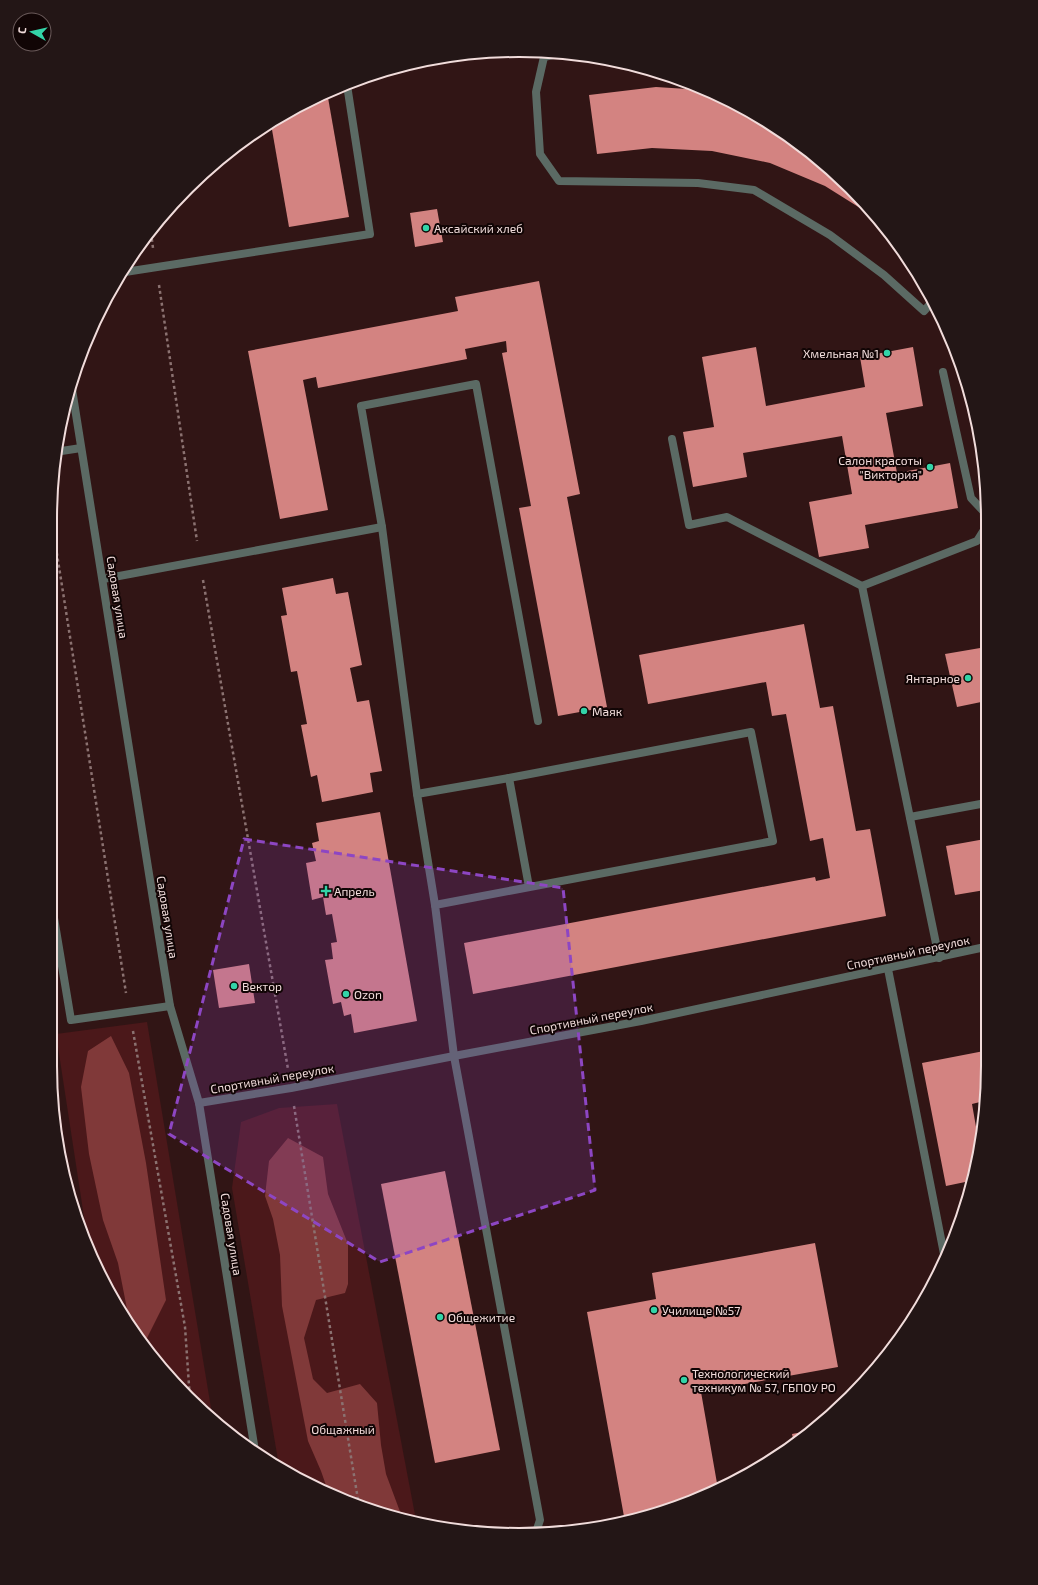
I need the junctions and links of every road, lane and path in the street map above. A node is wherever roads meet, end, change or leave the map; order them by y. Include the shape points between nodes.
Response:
1 (544, 58) edge
2 (348, 90) edge
3 (152, 238) edge
4 (156, 268) junction
5 (129, 271) edge
6 (928, 306) edge
7 (943, 372) dead end
8 (73, 398) edge
9 (672, 439) dead end
10 (81, 448) junction
11 (62, 451) edge
12 (981, 508) edge
13 (382, 527) junction
14 (981, 535) edge
15 (57, 554) edge
16 (200, 561) junction
17 (103, 579) junction
18 (862, 586) junction
19 (538, 720) dead end
20 (510, 778) junction
21 (417, 794) junction
22 (981, 804) edge
23 (910, 817) junction
24 (529, 887) junction
25 (435, 905) junction
26 (57, 936) edge
27 (981, 948) edge
28 (939, 958) junction
29 (888, 969) junction
30 (170, 1006) junction
31 (129, 1012) junction
32 (454, 1056) junction
33 (291, 1088) junction
34 (199, 1103) junction
35 (943, 1249) edge
36 (189, 1390) edge
37 (254, 1444) edge
38 (358, 1499) edge
39 (538, 1527) edge

1 - 6 street via 536,92 540,154 559,181 698,183 754,190 830,235 884,275 924,311
2 - 4 street via 370,234
3 - 4 path
4 - 5 street
4 - 16 path
7 - 12 street via 971,498
8 - 10 street, Садовая улица
9 - 18 street via 688,525 727,517
10 - 11 street
10 - 17 street, Садовая улица
13 - 16 street
13 - 19 street via 361,406 476,384
13 - 21 street
14 - 18 street via 977,541
15 - 31 path
16 - 17 street
16 - 33 path
17 - 30 street, Садовая улица
18 - 23 street
20 - 21 street
20 - 24 street
20 - 24 street via 751,732 773,841
21 - 25 street
22 - 23 street
23 - 28 street
24 - 25 street
25 - 32 street
26 - 31 street via 71,1020
27 - 28 street, Спортивный переулок
28 - 29 street, Спортивный переулок
29 - 32 street, Спортивный переулок via 641,1021
29 - 35 street
30 - 31 street
30 - 34 street, Садовая улица
31 - 36 path via 185,1327
32 - 33 street, Спортивный переулок
32 - 39 street via 540,1520
33 - 34 street, Спортивный переулок
33 - 38 path
34 - 37 street, Садовая улица

